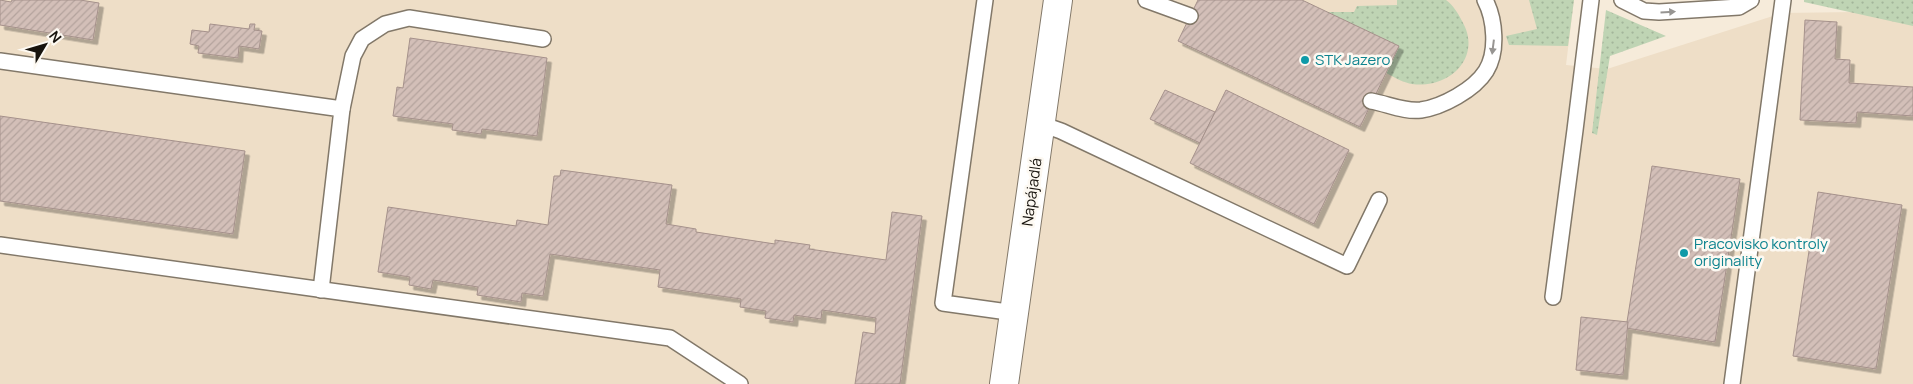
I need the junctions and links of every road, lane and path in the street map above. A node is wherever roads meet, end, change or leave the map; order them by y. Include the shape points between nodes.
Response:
1 (985, 0) edge
2 (1058, 0) edge
3 (1146, 0) edge
4 (1485, 0) edge
5 (1591, 0) edge
6 (1622, 0) edge
7 (1751, 0) edge
8 (1783, 0) edge
9 (1190, 16) dead end
10 (543, 39) dead end
11 (0, 61) edge
12 (1371, 101) dead end
13 (342, 109) junction
14 (1041, 124) junction
15 (1379, 200) dead end
16 (0, 246) edge
17 (321, 290) junction
18 (1553, 297) dead end
19 (1015, 313) junction
20 (740, 384) edge
21 (1004, 384) edge
22 (1732, 384) edge

1 - 19 lane via 943,303
2 - 14 street, Napájadlá
3 - 9 lane
4 -> 12 lane via 1494,36 1492,54 1486,71 1470,87 1439,105 1421,110 1402,110
5 - 18 lane
6 -> 7 lane via 1644,11 1659,12 1739,7
8 - 22 lane
10 - 13 lane via 409,18 385,24 362,39 353,56
11 - 13 lane
13 - 17 lane
14 - 15 lane via 1347,266
14 - 19 street, Napájadlá
16 - 17 lane
17 - 20 lane via 670,338
19 - 21 street, Napájadlá

